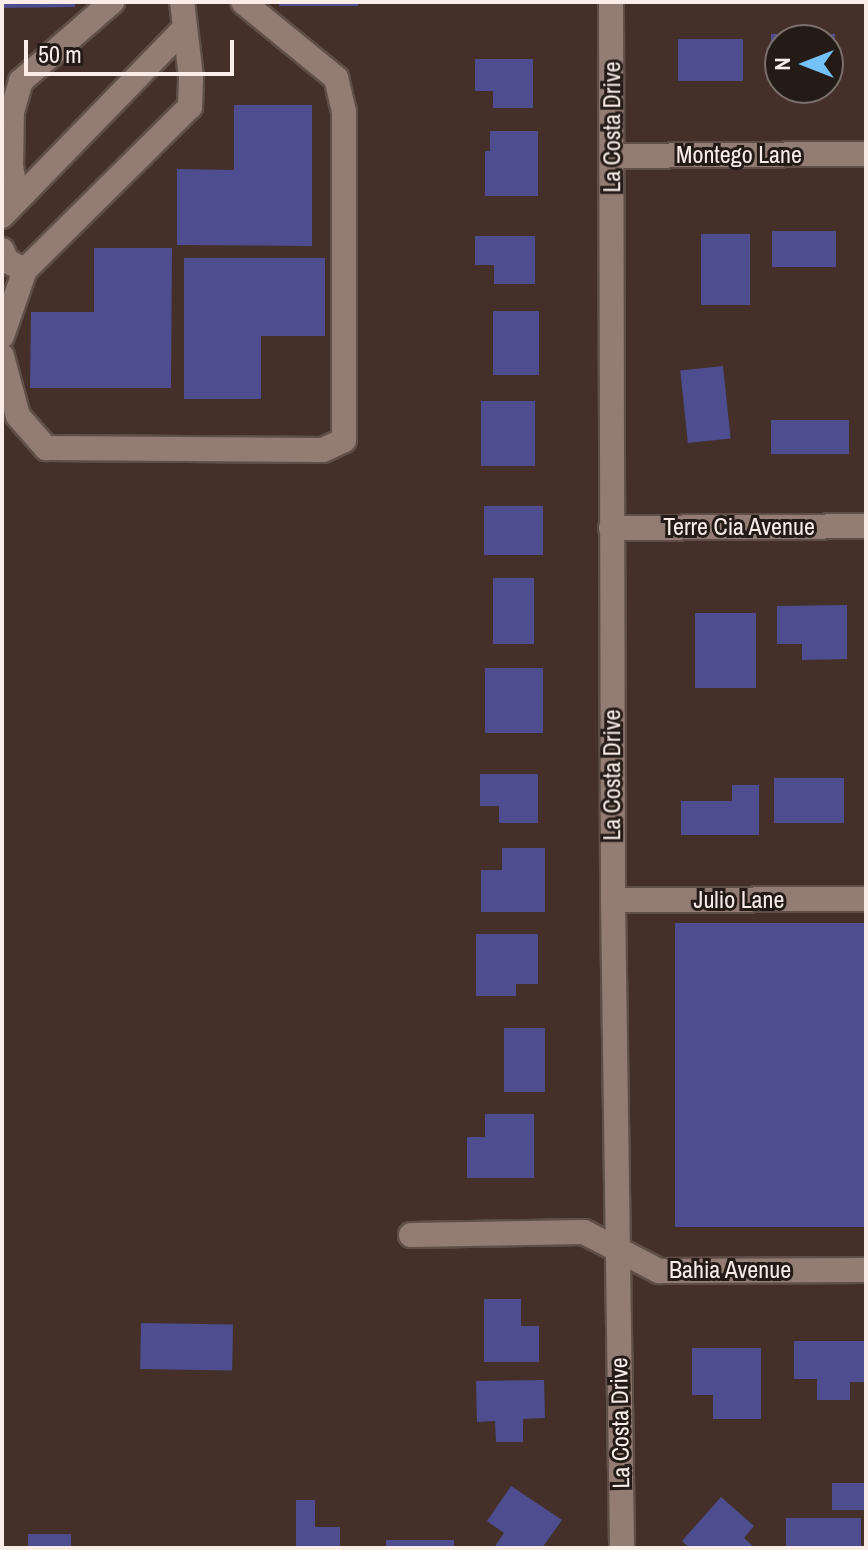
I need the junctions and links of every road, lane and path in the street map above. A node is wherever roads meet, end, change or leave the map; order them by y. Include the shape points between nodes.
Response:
1 (112, 2) edge
2 (182, 2) edge
3 (243, 2) edge
4 (611, 2) edge
5 (185, 28) junction
6 (866, 154) edge
7 (613, 156) junction
8 (10, 208) edge
9 (2, 250) edge
10 (25, 270) junction
11 (2, 336) edge
12 (2, 356) edge
13 (866, 526) edge
14 (611, 528) junction
15 (866, 899) edge
16 (613, 900) junction
17 (411, 1235) dead end
18 (618, 1251) junction
19 (866, 1270) edge
20 (622, 1548) edge

1 - 8 street via 21,81 12,112
2 - 5 street
3 - 12 street via 336,78 344,112 344,440 323,450 46,448 18,416
4 - 7 street, La Costa Drive
5 - 8 street
5 - 10 street via 190,107
6 - 7 street, Montego Lane
7 - 14 street, La Costa Drive
9 - 10 street via 7,261
10 - 11 street
13 - 14 street, Terre Cia Avenue
14 - 16 street, La Costa Drive
15 - 16 street, Julio Lane
16 - 18 street, La Costa Drive
17 - 18 street, Bahia Avenue via 584,1232
18 - 19 street, Bahia Avenue via 659,1271
18 - 20 street, La Costa Drive

